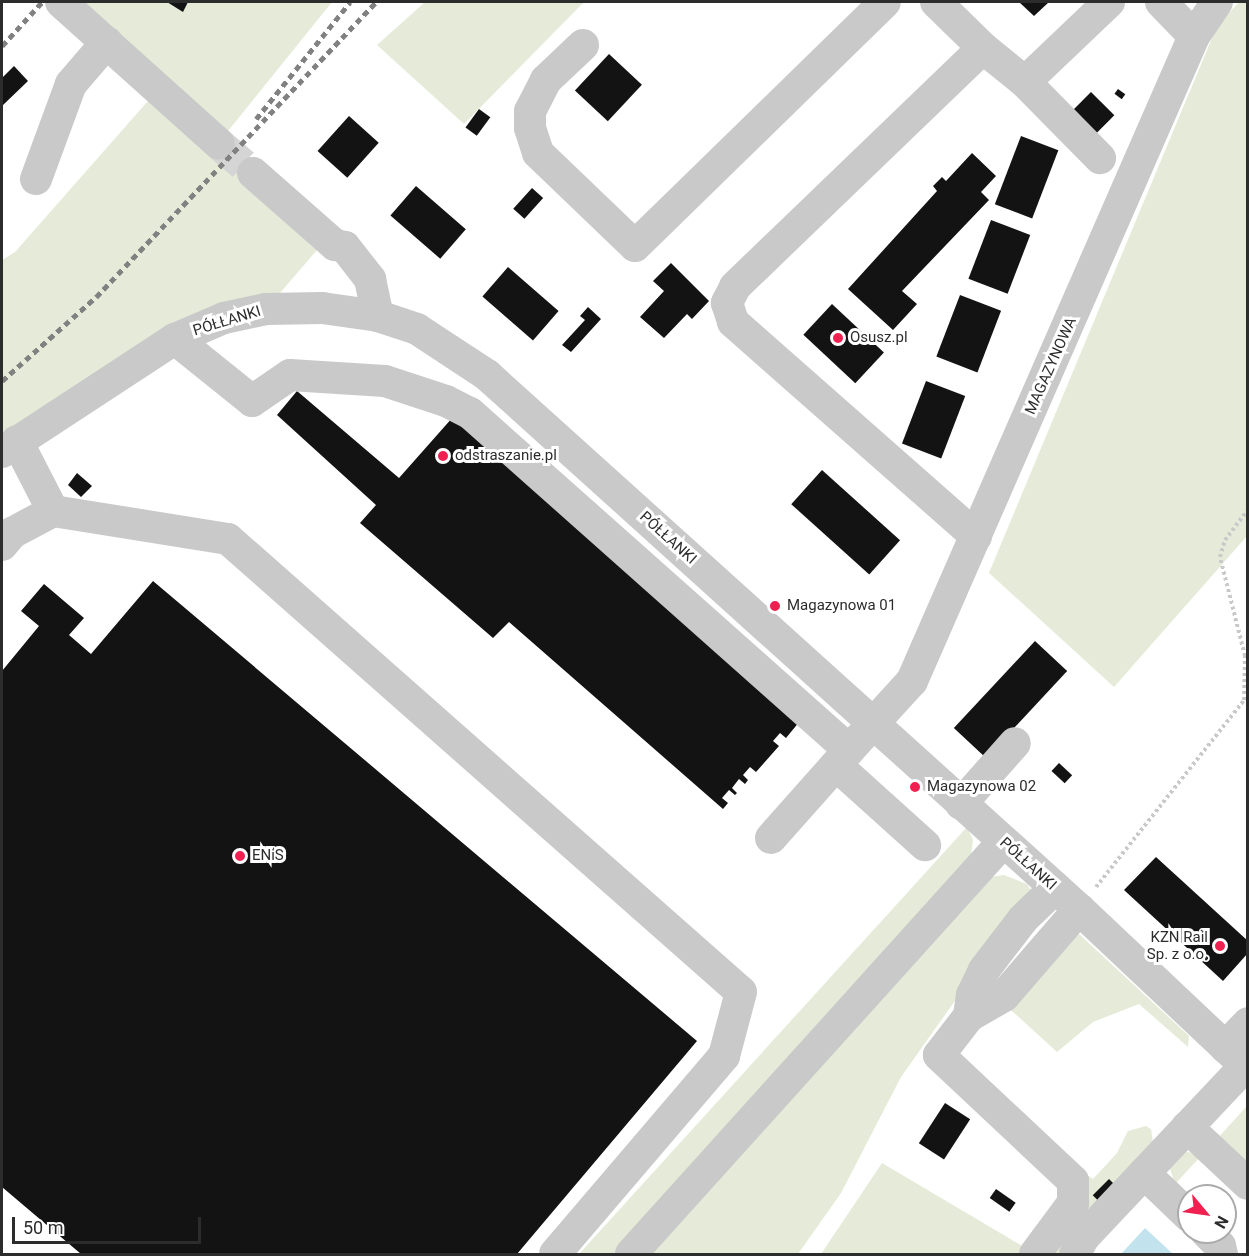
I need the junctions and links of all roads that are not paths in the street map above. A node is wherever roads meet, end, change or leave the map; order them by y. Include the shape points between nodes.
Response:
1 (61, 2) edge
2 (885, 2) edge
3 (936, 2) edge
4 (1109, 2) edge
5 (1161, 2) edge
6 (1217, 2) edge
7 (1194, 36) junction
8 (107, 42) junction
9 (584, 45) dead end
10 (983, 48) junction
11 (1025, 82) junction
12 (219, 144) tunnel mouth
13 (1100, 158) dead end
14 (252, 173) tunnel mouth
15 (36, 179) dead end
16 (378, 316) junction
17 (176, 339) junction
18 (9, 447) edge
19 (53, 512) junction
20 (976, 536) junction
21 (2, 545) edge
22 (874, 723) junction
23 (1015, 743) dead end
24 (842, 757) junction
25 (961, 804) junction
26 (771, 838) dead end
27 (1003, 842) junction
28 (924, 845) dead end
29 (1055, 888) junction
30 (1079, 909) junction
31 (969, 1016) junction
32 (1248, 1023) edge
33 (1239, 1060) edge
34 (1187, 1127) junction
35 (1144, 1173) junction
36 (1248, 1184) edge
37 (1177, 1205) edge
38 (555, 1254) edge
39 (631, 1254) edge
40 (1035, 1254) edge
41 (1075, 1254) edge

1 - 8 street
2 - 9 street via 635,246 538,153 530,128 530,111 546,80
3 - 10 street
4 - 11 street
5 - 7 street
6 - 7 street, MAGAZYNOWA
7 - 20 street, MAGAZYNOWA
8 - 12 street
8 - 15 street via 71,84
10 - 11 street
10 - 20 street via 735,287 727,303 733,322
11 - 13 street
14 - 16 street via 335,244 345,247 370,279
16 - 17 street, PÓŁŁANKI via 322,308 266,309 224,318
16 - 22 street, PÓŁŁANKI via 417,329 481,370
17 - 18 street, PÓŁŁANKI
17 - 24 street via 252,401 290,375 385,381 470,413
18 - 19 street
19 - 21 street via 12,533
19 - 38 street via 228,539 741,992 724,1056
20 - 22 street, MAGAZYNOWA via 912,681
22 - 24 street, MAGAZYNOWA
22 - 25 street, PÓŁŁANKI
23 - 25 street
24 - 26 street, MAGAZYNOWA
24 - 28 street
25 - 27 street, PÓŁŁANKI
27 - 29 street, PÓŁŁANKI
27 - 39 street
29 - 30 street, PÓŁŁANKI
29 - 31 street via 1023,919 984,970 972,995
30 - 31 street via 1004,996
30 - 33 street, PÓŁŁANKI
31 - 40 street via 939,1055 1069,1175 1076,1186 1073,1203
32 - 33 street
33 - 34 street
34 - 35 street
34 - 36 street
35 - 37 street
35 - 41 street via 1083,1238

